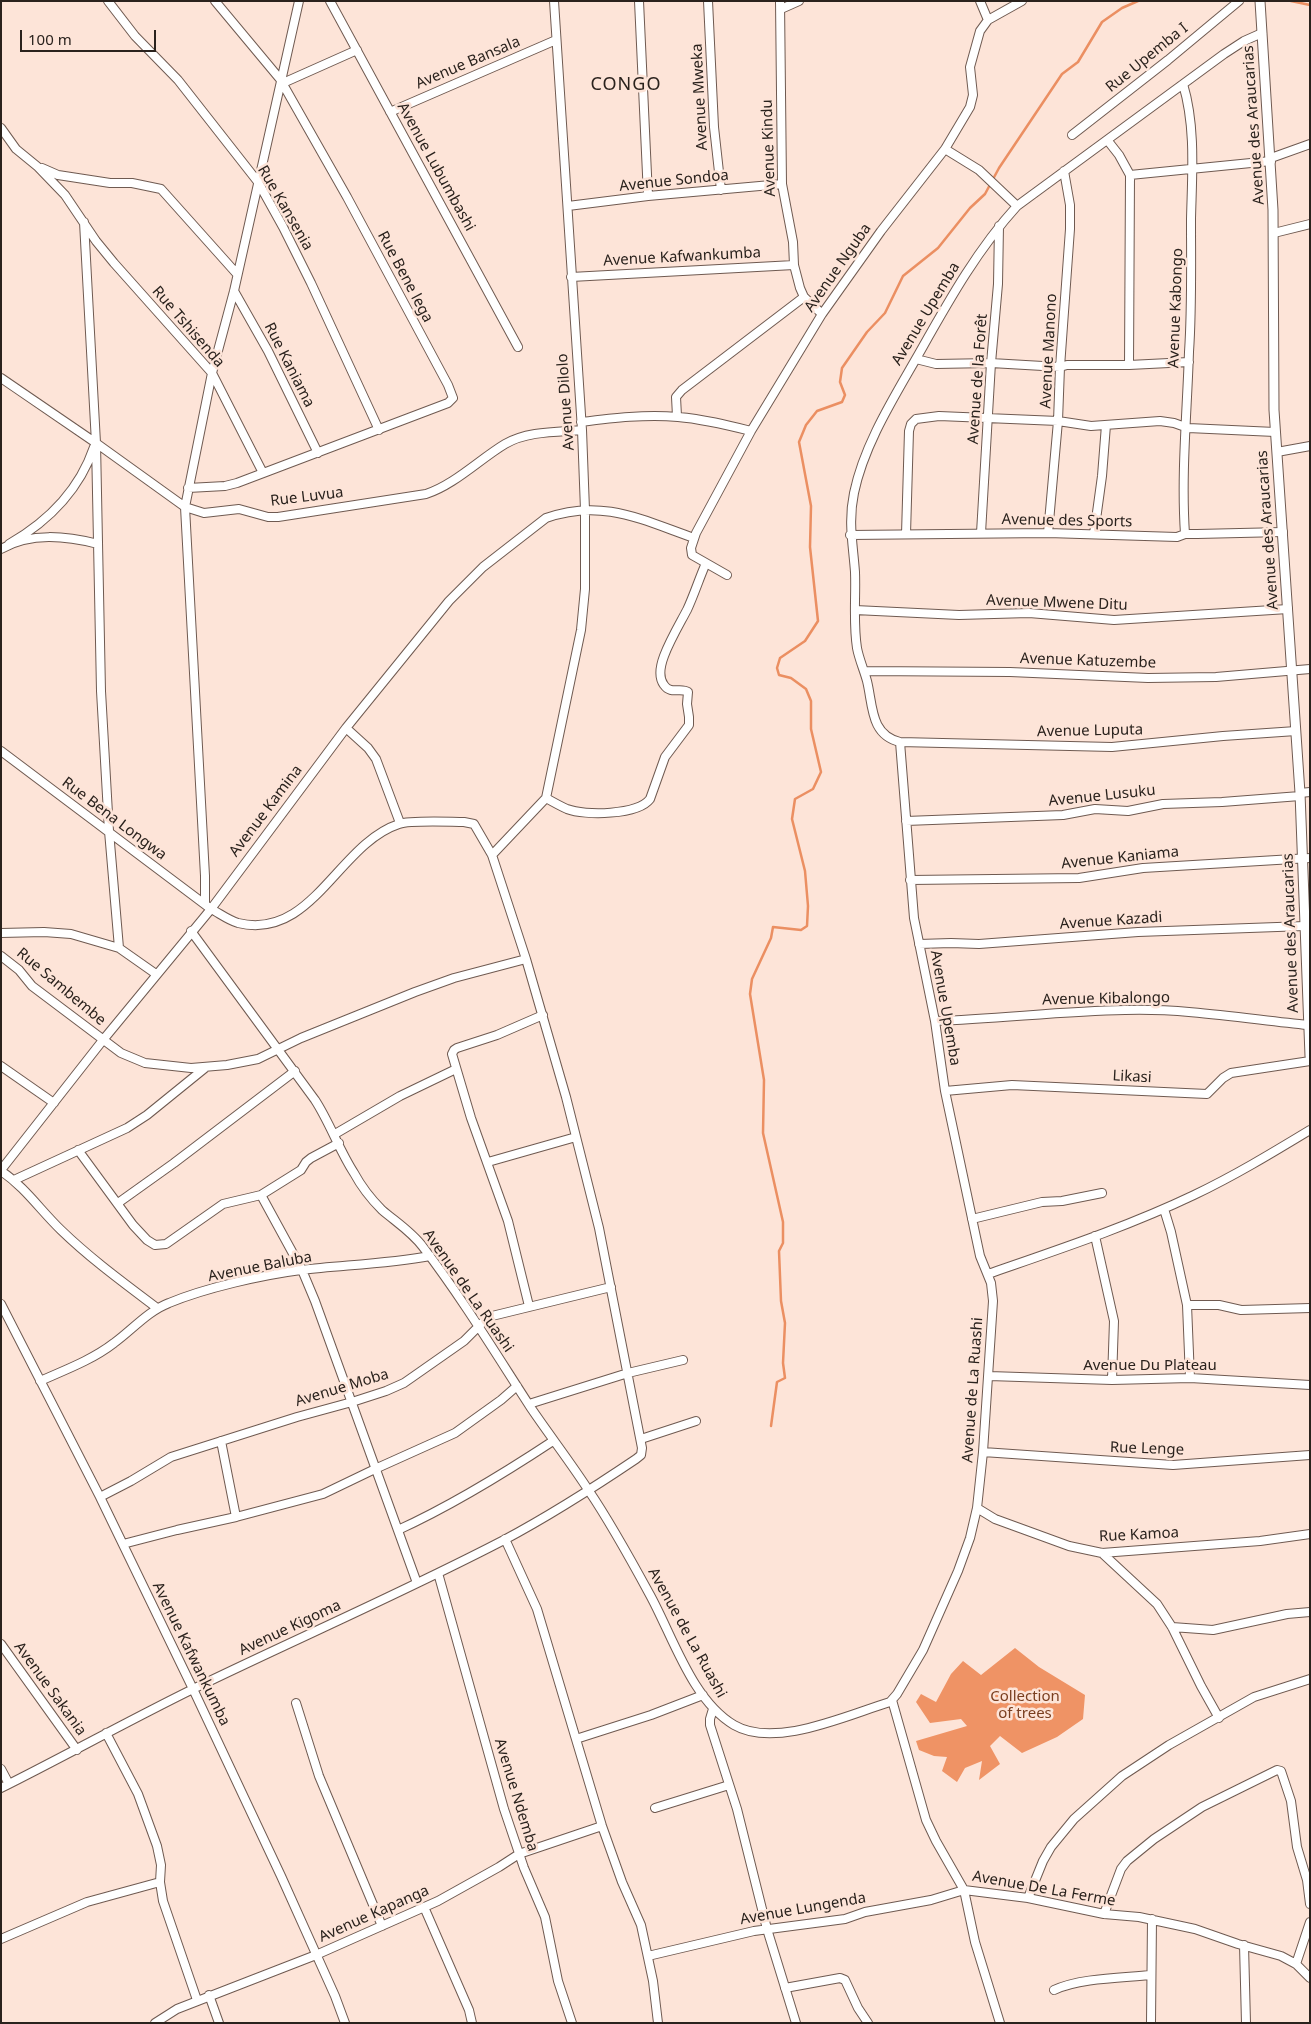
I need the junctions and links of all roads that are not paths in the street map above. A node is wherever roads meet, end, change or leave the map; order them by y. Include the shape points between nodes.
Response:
1 (108, 1) edge
2 (215, 1) edge
3 (299, 1) edge
4 (330, 1) edge
5 (554, 1) edge
6 (639, 1) edge
7 (708, 1) edge
8 (799, 1) edge
9 (980, 1) edge
10 (1022, 1) edge
11 (1238, 1) edge
12 (1260, 1) edge
13 (781, 5) edge
14 (988, 20) junction
15 (1262, 33) junction
16 (556, 40) junction
17 (357, 50) junction
18 (282, 81) junction
19 (1183, 84) junction
20 (390, 112) junction
21 (1, 128) edge
22 (1072, 135) dead end
23 (1108, 141) junction
24 (1310, 144) edge
25 (945, 149) junction
26 (1271, 160) junction
27 (38, 167) junction
28 (1192, 168) junction
29 (1064, 171) junction
30 (1130, 175) junction
31 (258, 182) junction
32 (782, 184) junction
33 (722, 190) junction
34 (648, 196) junction
35 (568, 206) junction
36 (1017, 206) junction
37 (84, 222) junction
38 (1310, 224) edge
39 (999, 226) junction
40 (1274, 233) junction
41 (794, 265) junction
42 (237, 274) junction
43 (571, 277) junction
44 (234, 291) junction
45 (804, 298) junction
46 (822, 314) junction
47 (518, 347) dead end
48 (916, 359) junction
49 (1189, 362) junction
50 (991, 363) junction
51 (1129, 365) junction
52 (1060, 367) junction
53 (212, 373) junction
54 (1, 378) edge
55 (676, 416) junction
56 (989, 418) junction
57 (1058, 421) junction
58 (1106, 425) junction
59 (581, 426) junction
60 (1185, 427) junction
61 (380, 430) junction
62 (750, 431) junction
63 (1275, 432) junction
64 (96, 443) junction
65 (1310, 446) edge
66 (1277, 452) junction
67 (318, 453) junction
68 (263, 473) junction
69 (188, 488) junction
70 (185, 507) junction
71 (585, 510) junction
72 (1283, 532) junction
73 (981, 533) junction
74 (1048, 533) junction
75 (906, 534) junction
76 (1094, 534) junction
77 (1185, 534) junction
78 (850, 535) junction
79 (694, 538) junction
80 (9, 544) junction
81 (98, 544) junction
82 (1, 549) edge
83 (706, 563) junction
84 (727, 575) dead end
85 (1288, 609) junction
86 (855, 610) junction
87 (1310, 669) edge
88 (864, 671) junction
89 (1292, 671) junction
90 (346, 728) junction
91 (1296, 731) junction
92 (885, 736) joint
93 (900, 742) junction
94 (1, 751) edge
95 (1310, 792) edge
96 (1300, 794) junction
97 (546, 798) junction
98 (906, 821) junction
99 (400, 823) junction
100 (109, 831) junction
101 (492, 855) junction
102 (1306, 858) edge
103 (910, 880) junction
104 (208, 906) junction
105 (1305, 926) junction
106 (191, 932) junction
107 (1, 933) edge
108 (919, 944) junction
109 (119, 948) junction
110 (1, 956) edge
111 (526, 959) junction
112 (1308, 961) edge
113 (156, 974) junction
114 (544, 1015) junction
115 (935, 1021) junction
116 (1308, 1025) junction
117 (103, 1040) junction
118 (278, 1049) junction
119 (1310, 1056) edge
120 (1310, 1061) edge
121 (1, 1066) edge
122 (205, 1068) junction
123 (456, 1069) junction
124 (295, 1071) junction
125 (945, 1091) junction
126 (54, 1103) junction
127 (1310, 1130) edge
128 (335, 1134) junction
129 (576, 1136) junction
130 (339, 1143) junction
131 (78, 1150) junction
132 (488, 1162) junction
133 (1, 1171) edge
134 (14, 1180) junction
135 (1102, 1193) dead end
136 (261, 1195) junction
137 (118, 1203) junction
138 (1164, 1209) junction
139 (972, 1219) junction
140 (1095, 1236) junction
141 (430, 1256) junction
142 (302, 1270) junction
143 (988, 1274) junction
144 (611, 1287) junction
145 (1, 1304) edge
146 (1187, 1305) junction
147 (529, 1306) junction
148 (157, 1308) junction
149 (1310, 1308) edge
150 (478, 1326) junction
151 (683, 1360) dead end
152 (628, 1373) junction
153 (989, 1376) junction
154 (1190, 1378) junction
155 (1112, 1380) junction
156 (40, 1381) junction
157 (1310, 1385) edge
158 (517, 1386) junction
159 (352, 1402) junction
160 (529, 1404) junction
161 (696, 1421) dead end
162 (641, 1439) junction
163 (221, 1441) junction
164 (553, 1441) junction
165 (983, 1452) junction
166 (1310, 1455) edge
167 (375, 1469) junction
168 (589, 1491) junction
169 (100, 1497) junction
170 (977, 1508) junction
171 (236, 1517) junction
172 (398, 1530) junction
173 (1310, 1534) edge
174 (504, 1539) junction
175 (123, 1544) junction
176 (1102, 1553) junction
177 (438, 1573) junction
178 (417, 1583) junction
179 (1310, 1612) edge
180 (1172, 1628) junction
181 (1, 1644) edge
182 (1310, 1679) edge
183 (193, 1689) junction
184 (703, 1695) junction
185 (892, 1700) junction
186 (296, 1703) dead end
187 (713, 1709) junction
188 (1219, 1718) junction
189 (106, 1732) junction
190 (576, 1739) junction
191 (77, 1750) junction
192 (1, 1769) edge
193 (729, 1785) junction
194 (5, 1786) edge
195 (655, 1808) dead end
196 (602, 1826) junction
197 (519, 1854) junction
198 (160, 1882) junction
199 (964, 1890) junction
200 (1028, 1898) junction
201 (1310, 1904) edge
202 (424, 1907) junction
203 (1104, 1914) junction
204 (1152, 1919) junction
205 (1310, 1922) edge
206 (382, 1926) junction
207 (767, 1929) junction
208 (1, 1939) edge
209 (1244, 1945) junction
210 (316, 1955) junction
211 (648, 1956) junction
212 (1296, 1964) junction
213 (1151, 1975) junction
214 (1310, 1978) edge
215 (785, 1988) junction
216 (1054, 1990) dead end
217 (209, 1995) junction
218 (197, 2000) junction
219 (154, 2023) edge
220 (218, 2023) edge
221 (345, 2023) edge
222 (472, 2023) edge
223 (572, 2023) edge
224 (658, 2023) edge
225 (796, 2023) edge
226 (868, 2023) edge
227 (1000, 2023) edge
228 (1151, 2023) edge
229 (1246, 2023) edge

1 - 31 street, Rue Kansenia via 135,36 178,80
2 - 18 street, Rue Bene lega
3 - 18 street
4 - 17 street, Avenue Lubumbashi
5 - 16 street, Avenue Dilolo
6 - 34 street
7 - 33 street, Avenue Mweka via 714,128
8 - 13 street
9 - 14 street
10 - 14 street
11 - 22 street, Rue Upemba I
12 - 15 street, Avenue des Araucarias
13 - 32 street, Avenue Kindu
14 - 25 street, Avenue Nguba via 980,30 972,55 972,102
15 - 19 street, Avenue Upemba via 1244,41
15 - 26 street, Avenue des Araucarias
16 - 20 street, Avenue Bansala
16 - 35 street, Avenue Dilolo
17 - 18 street
17 - 20 street, Avenue Lubumbashi
18 - 31 street
18 - 61 street, Rue Bene lega via 452,393 453,398 448,404
19 - 23 street, Avenue Upemba
19 - 28 street, Avenue Kabongo via 1188,104
20 - 47 street, Avenue Lubumbashi
21 - 27 street via 16,149
23 - 29 street, Avenue Upemba
23 - 30 street
24 - 26 street
25 - 36 street via 965,160
25 - 46 street, Avenue Nguba
26 - 28 street
26 - 40 street, Avenue des Araucarias
27 - 37 street, Rue Tshisenda via 65,195
27 - 42 street via 58,175 132,183 161,190
28 - 30 street
28 - 49 street, Avenue Kabongo
29 - 36 street, Avenue Upemba
29 - 52 street, Avenue Manono via 1071,216
30 - 51 street
31 - 42 street
31 - 61 street, Rue Kansenia via 311,283
32 - 33 street, Avenue Sondoa
32 - 41 street, Avenue Kindu
33 - 34 street, Avenue Sondoa
34 - 35 street, Avenue Sondoa
35 - 43 street, Avenue Dilolo
36 - 39 street, Avenue Upemba
37 - 53 street, Rue Tshisenda via 96,241
37 - 64 street
38 - 40 street
39 - 48 street, Avenue Upemba via 955,290
39 - 50 street, Avenue de la Forêt
40 - 63 street, Avenue des Araucarias
41 - 43 street, Avenue Kafwankumba
41 - 45 street, Avenue Kindu
42 - 44 street
43 - 59 street, Avenue Dilolo
44 - 53 street
44 - 67 street, Rue Kaniama via 268,351
45 - 46 street
45 - 55 street via 682,390 676,397
46 - 62 street, Avenue Nguba
48 - 50 street via 943,364
48 - 78 street, Avenue Upemba via 870,445 851,511
49 - 51 street
49 - 60 street, Avenue Kabongo
50 - 52 street
50 - 56 street, Avenue de la Forêt
51 - 52 street via 1067,364
52 - 57 street, Avenue Manono
53 - 68 street, Rue Tshisenda
53 - 69 street
54 - 64 street, Rue Luvua
55 - 59 street, Rue Luvua via 636,417
55 - 62 street, Rue Luvua
56 - 57 street
56 - 73 street, Avenue de la Forêt
56 - 75 street via 939,416 912,421
57 - 58 street via 1083,426
57 - 74 street, Avenue Manono
58 - 60 street via 1160,421
58 - 76 street
59 - 70 street, Rue Luvua via 538,433 510,442 426,494 278,517 242,509 204,513
59 - 71 street, Avenue Dilolo
60 - 63 street
60 - 77 street, Avenue Kabongo
61 - 67 street, Rue Bene lega
62 - 79 street, Avenue Nguba
63 - 66 street, Avenue des Araucarias
64 - 70 street, Rue Luvua
64 - 80 street via 84,474 60,505 44,521
64 - 81 street
65 - 66 street
66 - 72 street, Avenue des Araucarias
67 - 68 street, Rue Bene lega
68 - 69 street, Rue Bene lega via 225,486
69 - 70 street
70 - 104 street
71 - 79 street, Avenue Kamina via 620,513
71 - 90 street, Avenue Kamina via 546,518 483,567
71 - 97 street, Avenue Dilolo via 584,611
72 - 77 street, Avenue des Sports
72 - 85 street, Avenue des Araucarias
73 - 74 street, Avenue des Sports
73 - 75 street, Avenue des Sports
74 - 76 street, Avenue des Sports
75 - 78 street, Avenue des Sports
76 - 77 street, Avenue des Sports via 1177,537
78 - 86 street, Avenue Upemba via 855,572
79 - 83 street via 691,553
80 - 81 street via 52,536
80 - 82 street
81 - 100 street via 101,691
83 - 84 street
83 - 97 street via 664,655 660,679 672,691 688,692 689,725 665,757 650,799 635,809 588,812 568,810
85 - 86 street, Avenue Mwene Ditu via 1114,620 1036,613
85 - 89 street, Avenue des Araucarias
86 - 88 street, Avenue Upemba via 857,651
87 - 89 street, Avenue Katuzembe
88 - 89 street, Avenue Katuzembe via 1010,672 1148,678
88 - 92 street, Avenue Upemba via 876,724
89 - 91 street, Avenue des Araucarias
90 - 99 street via 376,758
90 - 104 street, Avenue Kamina
91 - 93 street, Avenue Luputa via 1112,747
91 - 96 street, Avenue des Araucarias
92 - 93 street, Avenue Luputa
93 - 98 street, Avenue Upemba
94 - 100 street, Rue Bena Longwa
95 - 96 street, Avenue Lusuku
96 - 98 street, Avenue Lusuku via 1164,804 1128,811 1102,808 1063,815
96 - 102 street, Avenue des Araucarias
97 - 101 street
98 - 103 street, Avenue Upemba
99 - 101 street via 474,824
99 - 104 street, Rue Bena Longwa via 375,836 305,906 281,921 254,925 236,922
100 - 104 street, Rue Bena Longwa
100 - 109 street
101 - 111 street
102 - 103 street, Avenue Kaniama via 1143,868 1079,878
102 - 105 street, Avenue des Araucarias
103 - 108 street, Avenue Upemba
104 - 106 street, Avenue Kamina
105 - 108 street, Avenue Kazadi via 1138,932 979,944
105 - 112 street, Avenue des Araucarias
106 - 113 street, Avenue Kamina
106 - 118 street, Avenue de La Ruashi
107 - 109 street via 71,934
108 - 115 street, Avenue Upemba
109 - 113 street
110 - 117 street, Rue Sambembe via 32,986
111 - 114 street
111 - 118 street, Rue Sambembe via 432,986
112 - 116 street, Avenue des Araucarias
113 - 117 street, Avenue Kamina
114 - 123 street via 454,1050
114 - 129 street
115 - 116 street, Avenue Kibalongo via 1142,1010
115 - 125 street, Avenue Upemba
116 - 119 street, Avenue des Araucarias
117 - 122 street, Rue Sambembe via 121,1053 145,1063
117 - 126 street, Avenue Kamina
118 - 122 street, Rue Sambembe via 258,1059
118 - 124 street, Avenue de La Ruashi
120 - 125 street, Likasi via 1231,1073 1207,1094 1012,1085
121 - 126 street
122 - 131 street via 127,1128
123 - 128 street via 400,1096
123 - 132 street
124 - 128 street, Avenue de La Ruashi
124 - 137 street
125 - 139 street, Avenue Upemba
126 - 133 street, Avenue Kamina
127 - 138 street via 1254,1164
128 - 130 street, Avenue de La Ruashi
129 - 132 street
129 - 144 street
130 - 136 street via 311,1158 301,1170
130 - 141 street, Avenue de La Ruashi via 354,1174 372,1198
131 - 134 street
131 - 137 street
132 - 147 street via 508,1221
133 - 134 street
134 - 148 street via 62,1231
135 - 139 street via 1042,1202
136 - 137 street via 223,1204 166,1244 155,1245 133,1225
136 - 142 street
138 - 140 street
138 - 146 street
139 - 143 street, Avenue Upemba via 980,1256
140 - 143 street
140 - 155 street via 1114,1320
141 - 142 street, Avenue Baluba
141 - 150 street, Avenue de La Ruashi
142 - 148 street, Avenue Baluba via 186,1296
142 - 159 street
143 - 153 street, Avenue de La Ruashi via 993,1291
144 - 147 street, Avenue Moba
144 - 152 street
145 - 156 street, Avenue Kafwankumba
146 - 149 street via 1219,1305 1241,1310
146 - 154 street
147 - 150 street, Avenue Moba via 492,1316
148 - 156 street, Avenue Baluba via 89,1360
150 - 158 street, Avenue de La Ruashi
150 - 159 street, Avenue Moba via 464,1341 404,1383
151 - 152 street
152 - 160 street
152 - 162 street
153 - 155 street, Avenue Du Plateau
153 - 165 street, Avenue de La Ruashi
154 - 155 street, Avenue Du Plateau
154 - 157 street, Avenue Du Plateau
156 - 169 street, Avenue Kafwankumba
158 - 160 street, Avenue de La Ruashi
158 - 167 street via 455,1433
159 - 163 street, Avenue Moba
159 - 167 street
160 - 164 street, Avenue de La Ruashi
161 - 162 street
162 - 168 street, Avenue Kigoma via 639,1457
163 - 169 street, Avenue Moba via 171,1456
163 - 171 street
164 - 168 street, Avenue de La Ruashi
164 - 172 street via 472,1493
165 - 166 street, Rue Lenge via 1173,1465
165 - 170 street, Avenue de La Ruashi
167 - 171 street via 323,1494
167 - 172 street
168 - 174 street, Avenue Kigoma
168 - 184 street, Avenue de La Ruashi via 623,1544
169 - 175 street, Avenue Kafwankumba
170 - 176 street, Rue Kamoa via 1004,1523 1069,1546
170 - 185 street, Avenue de La Ruashi via 958,1571 923,1650
171 - 175 street
172 - 178 street
173 - 176 street, Rue Kamoa
174 - 177 street, Avenue Kigoma
174 - 190 street via 537,1609
175 - 183 street, Avenue Kafwankumba
176 - 180 street via 1150,1596
177 - 178 street, Avenue Kigoma
177 - 197 street, Avenue Ndemba
178 - 183 street, Avenue Kigoma
179 - 180 street via 1213,1630
180 - 188 street
181 - 191 street, Avenue Sakania
182 - 188 street via 1262,1693
183 - 189 street, Avenue Kigoma
183 - 210 street, Avenue Kafwankumba
184 - 187 street, Avenue de La Ruashi
184 - 190 street
185 - 187 street, Avenue de La Ruashi via 806,1729 764,1734 748,1732
185 - 199 street, Avenue De La Ferme via 926,1820
186 - 206 street via 319,1776
187 - 193 street via 710,1725
188 - 200 street via 1111,1784 1074,1819 1051,1847
189 - 191 street, Avenue Kigoma
189 - 198 street, Avenue Sakania via 138,1794 158,1846
190 - 196 street
191 - 194 street, Avenue Kigoma
192 - 194 street
193 - 195 street
193 - 207 street
196 - 197 street, Avenue Kapanga
196 - 211 street via 641,1925
197 - 202 street, Avenue Kapanga
197 - 223 street, Avenue Ndemba via 545,1917 558,1981
198 - 208 street via 87,1902
198 - 218 street, Avenue Sakania via 163,1902
199 - 200 street, Avenue De La Ferme
199 - 207 street, Avenue Lungenda via 845,1919
199 - 227 street via 975,1942
200 - 203 street, Avenue De La Ferme
201 - 203 street via 1291,1801 1281,1771 1277,1770 1209,1804 1154,1838 1127,1860
202 - 206 street, Avenue Kapanga
202 - 222 street
203 - 204 street, Avenue De La Ferme
204 - 209 street, Avenue De La Ferme
204 - 213 street
205 - 212 street
206 - 210 street, Avenue Kapanga
207 - 211 street, Avenue Lungenda
207 - 215 street
209 - 212 street, Avenue De La Ferme
209 - 229 street
210 - 217 street, Avenue Kapanga
210 - 221 street, Avenue Kafwankumba
211 - 224 street
212 - 214 street, Avenue De La Ferme
213 - 216 street via 1082,1983
213 - 228 street
215 - 225 street
215 - 226 street via 840,1978 845,1980
217 - 218 street, Avenue Kapanga
217 - 220 street
218 - 219 street, Avenue Kapanga

